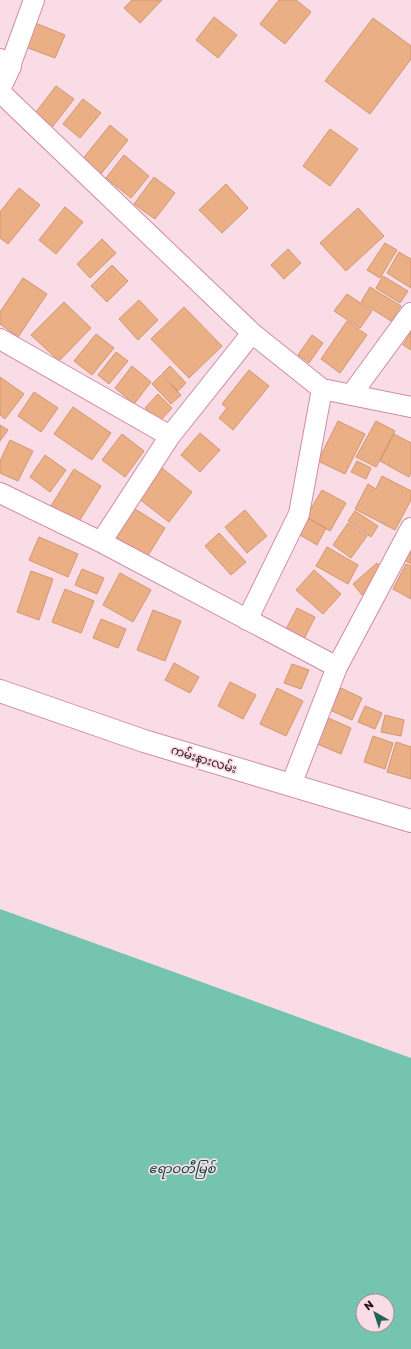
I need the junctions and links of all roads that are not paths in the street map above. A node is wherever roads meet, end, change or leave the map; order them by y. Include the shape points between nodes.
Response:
1 (34, 0) edge
2 (5, 63) edge
3 (0, 87) edge
4 (0, 92) edge
5 (411, 314) edge
6 (252, 333) junction
7 (0, 339) edge
8 (322, 389) junction
9 (351, 395) junction
10 (411, 408) edge
11 (170, 436) junction
12 (0, 494) edge
13 (411, 528) edge
14 (102, 542) junction
15 (247, 620) junction
16 (337, 667) junction
17 (0, 691) edge
18 (291, 785) junction
19 (411, 821) edge

1 - 2 street
2 - 3 street
4 - 6 street
5 - 9 street
6 - 8 street
6 - 11 street
7 - 11 street
8 - 9 street
8 - 15 street via 299,514
9 - 10 street
11 - 14 street
12 - 14 street
13 - 16 street
14 - 15 street
15 - 16 street
16 - 18 street
17 - 18 street, ကမ်းနားလမ်း via 144,741
18 - 19 street, ကမ်းနားလမ်း

